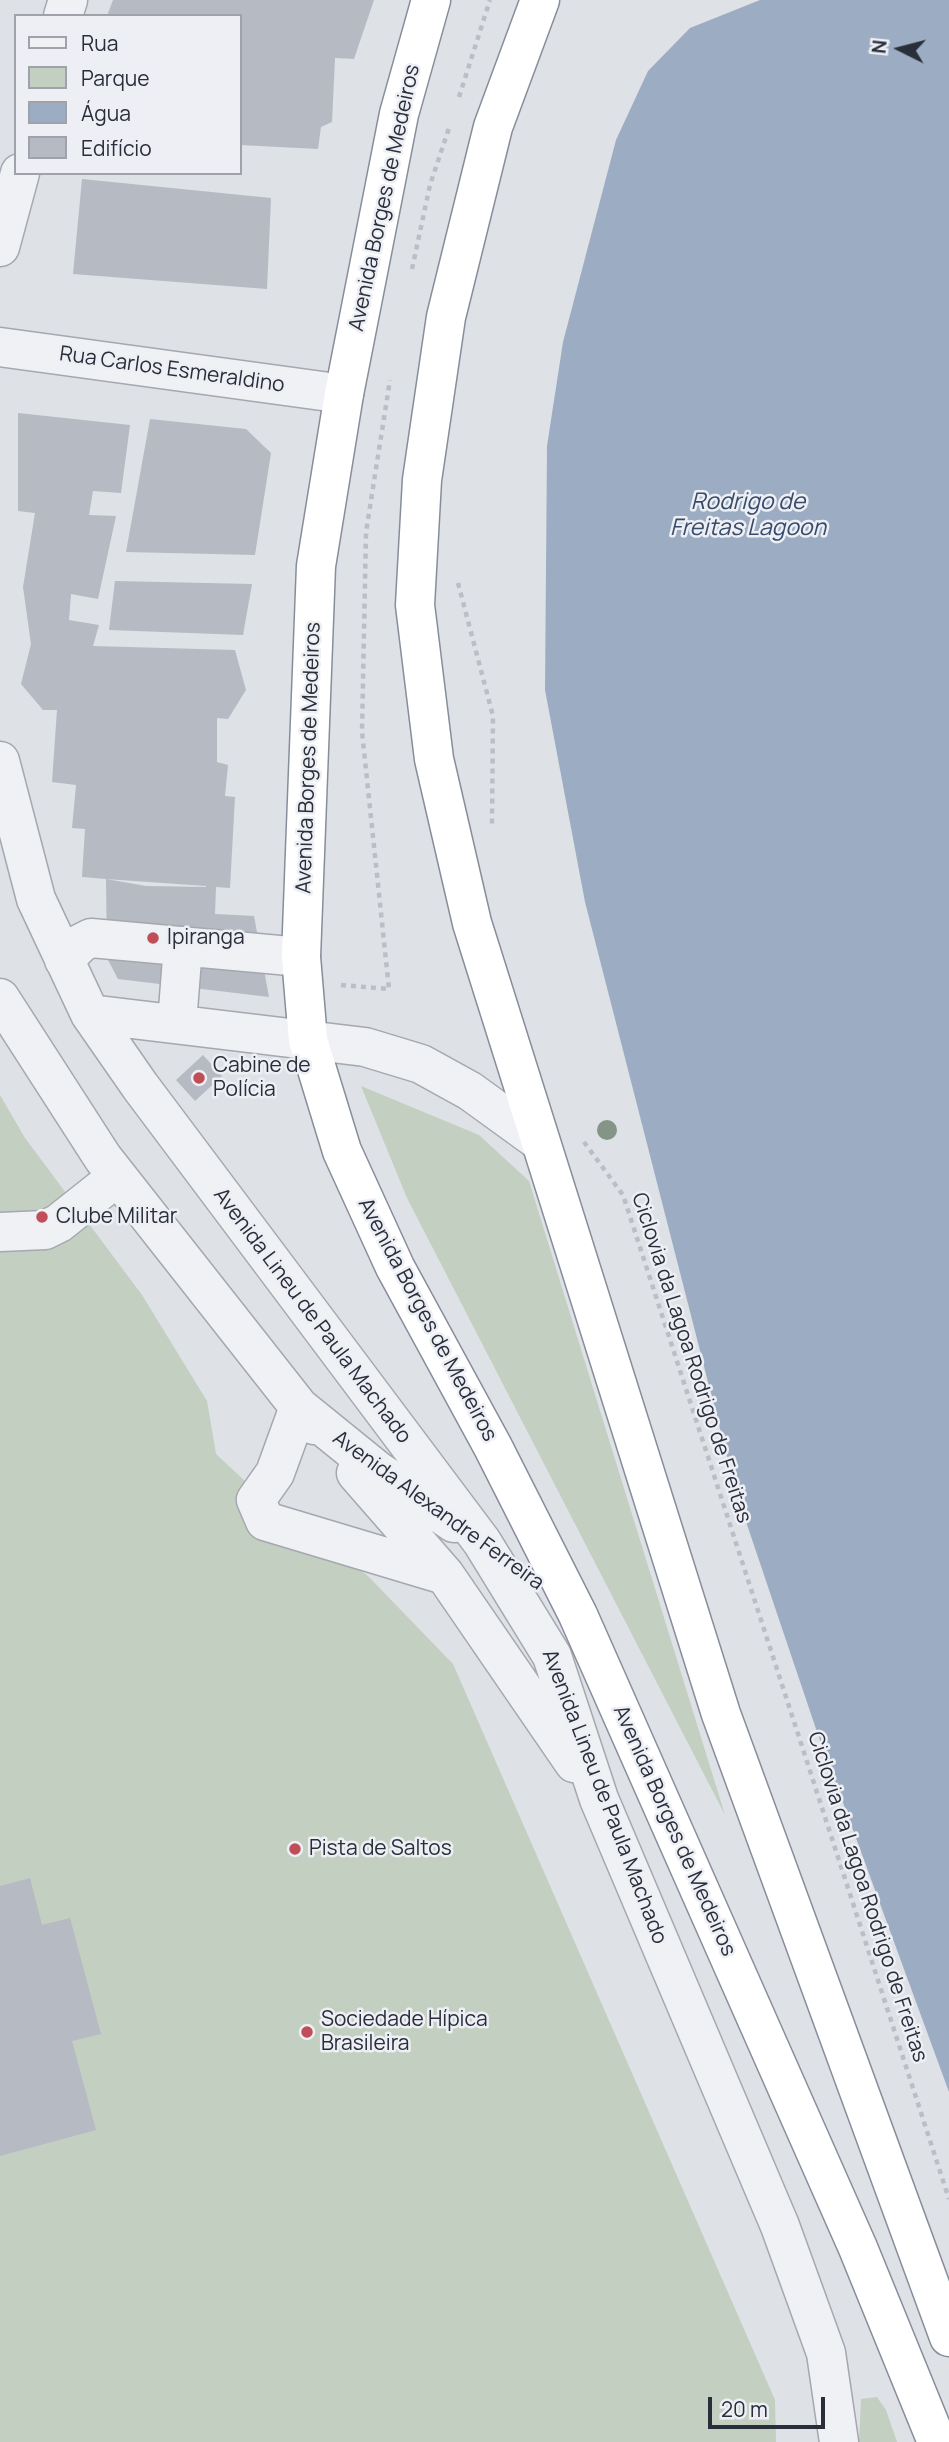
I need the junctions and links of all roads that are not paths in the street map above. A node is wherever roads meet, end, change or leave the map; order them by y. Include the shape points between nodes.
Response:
1 (431, 0) edge
2 (540, 0) edge
3 (19, 175) edge
4 (0, 247) edge
5 (0, 347) edge
6 (344, 394) junction
7 (0, 761) edge
8 (183, 946) junction
9 (301, 957) junction
10 (64, 960) junction
11 (0, 998) edge
12 (90, 1014) junction
13 (177, 1023) junction
14 (308, 1040) junction
15 (538, 1141) junction
16 (117, 1177) junction
17 (0, 1231) edge
18 (299, 1406) junction
19 (482, 1542) junction
20 (445, 1575) junction
21 (578, 1615) junction
22 (599, 1799) junction
23 (949, 2337) edge
24 (839, 2442) edge
25 (937, 2442) edge

1 - 6 highway, Avenida Borges de Medeiros via 399,114
2 - 15 highway via 493,127 446,317 422,480 415,604 434,759 472,922
3 - 4 street
5 - 6 street, Rua Carlos Esmeraldino
6 - 9 highway, Avenida Borges de Medeiros via 316,566
7 - 10 street via 36,899
8 - 9 street
8 - 10 street via 91,938
8 - 13 street
9 - 14 highway, Avenida Borges de Medeiros
10 - 12 street
11 - 16 street, Avenida Alexandre Ferreira
12 - 13 street
12 - 19 street, Avenida Lineu de Paula Machado via 148,1098
13 - 14 street
14 - 15 street via 365,1047 421,1064 470,1091
14 - 21 highway, Avenida Borges de Medeiros via 342,1152 395,1267
15 - 23 highway via 721,1714
16 - 17 street via 59,1223 35,1231
16 - 18 street, Avenida Alexandre Ferreira
18 - 19 street, Avenida Alexandre Ferreira via 378,1471
18 - 20 street, Avenida Alexandre Ferreira
18 - 20 street via 275,1473 256,1500 265,1521
19 - 21 street, Avenida Alexandre Ferreira
19 - 22 street, Avenida Lineu de Paula Machado via 552,1656
20 - 22 street, Avenida Alexandre Ferreira
21 - 25 highway, Avenida Borges de Medeiros via 858,2248
22 - 24 street, Avenida Lineu de Paula Machado via 780,2226 825,2353

